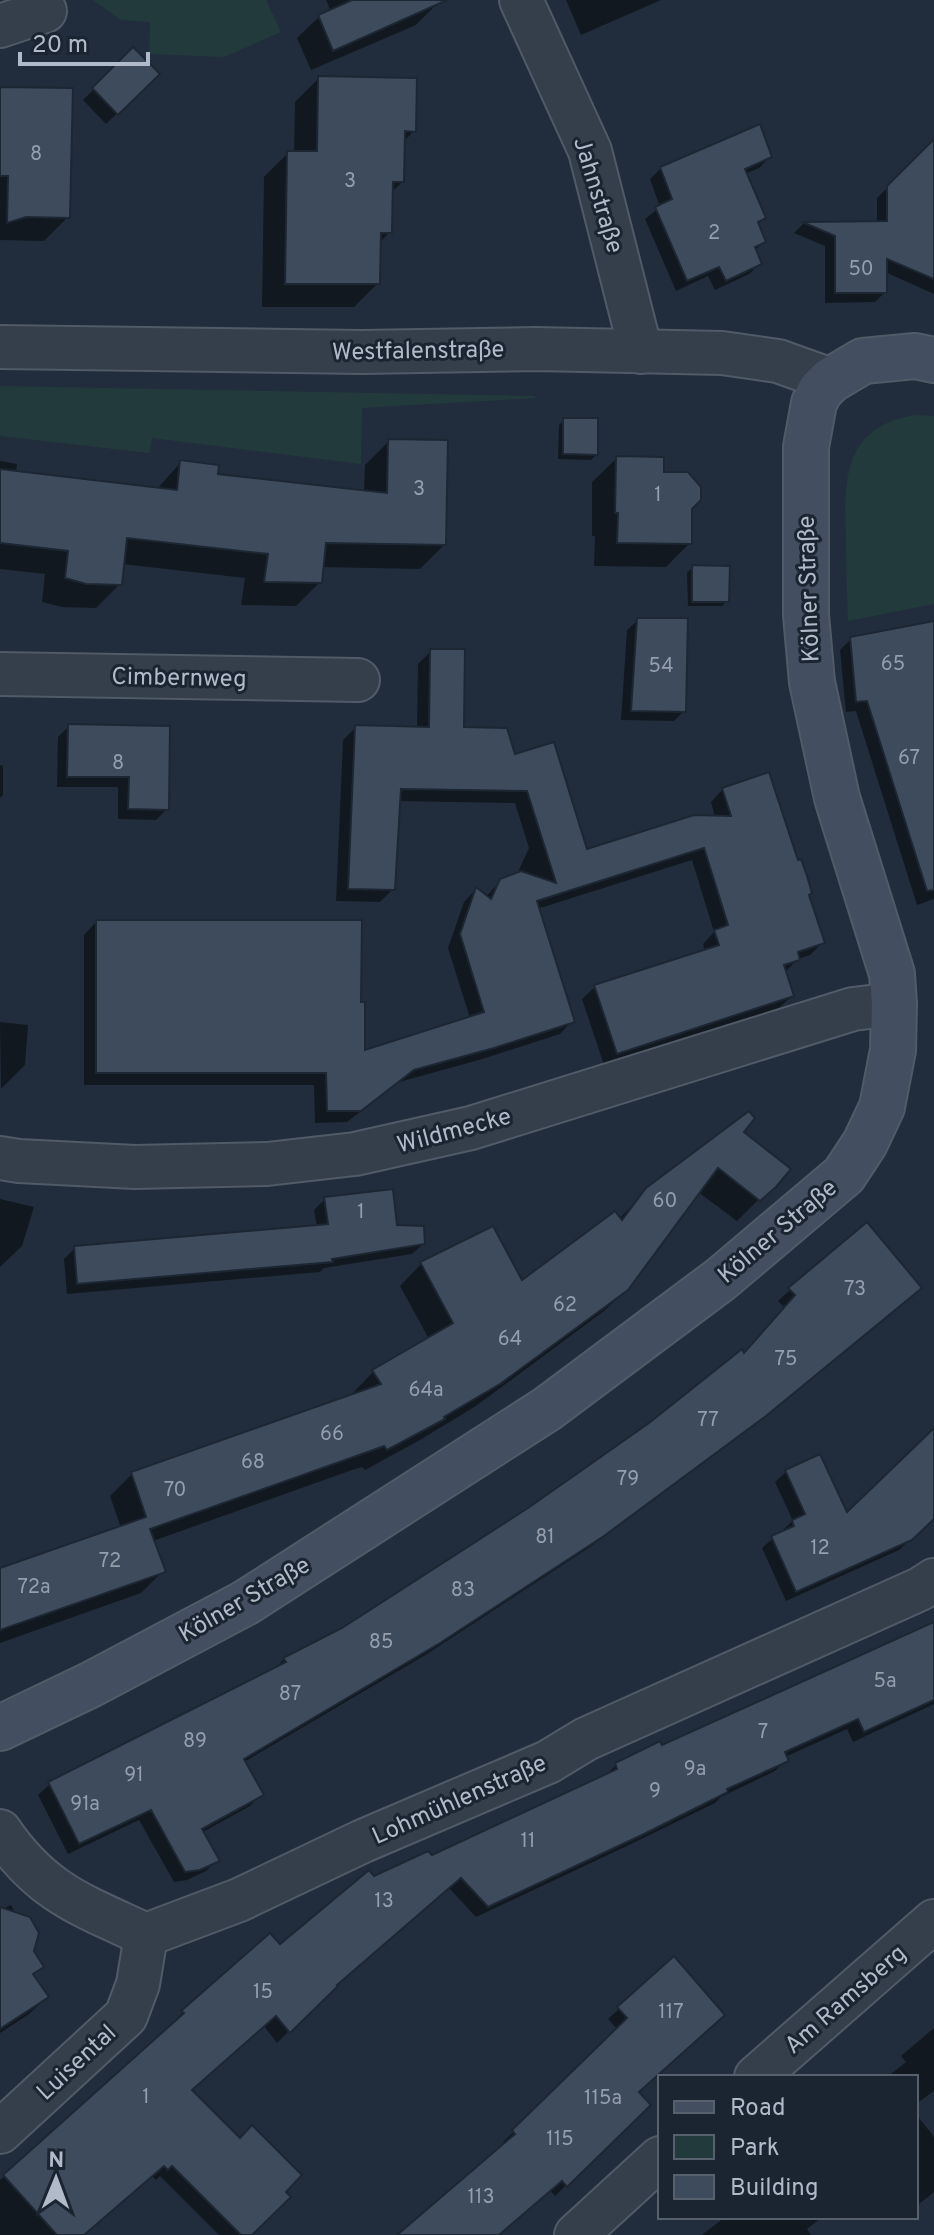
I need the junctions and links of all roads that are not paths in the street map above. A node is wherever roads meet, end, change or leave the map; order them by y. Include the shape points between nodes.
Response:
1 (521, 0) edge
2 (45, 11) dead end
3 (0, 26) edge
4 (0, 347) edge
5 (641, 352) junction
6 (934, 360) edge
7 (831, 380) junction
8 (0, 674) edge
9 (358, 680) dead end
10 (894, 1004) junction
11 (0, 1158) edge
12 (934, 1580) edge
13 (0, 1728) edge
14 (0, 1831) edge
15 (934, 1921) edge
16 (146, 1935) junction
17 (758, 2075) edge
18 (0, 2132) edge
19 (658, 2160) edge
20 (576, 2235) edge

1 - 5 street, Jahnstraße via 590,151
2 - 3 street
4 - 5 street, Westfalenstraße
5 - 7 street, Westfalenstraße via 753,356
6 - 7 main road via 915,356 863,361
7 - 10 main road, Kölner Straße via 814,403 806,447 806,615 812,682 837,798 892,974
8 - 9 street, Cimbernweg
10 - 11 street, Wildmecke via 853,1009 471,1128 355,1154 267,1164 135,1167
10 - 13 main road, Kölner Straße via 889,1080 865,1143 844,1175 721,1279 558,1402 251,1599
12 - 16 street, Lohmühlenstraße via 586,1739 548,1762 239,1900
14 - 16 street via 50,1887 95,1914
15 - 17 street, Am Ramsberg
16 - 18 street, Luisental via 126,2016
19 - 20 street

